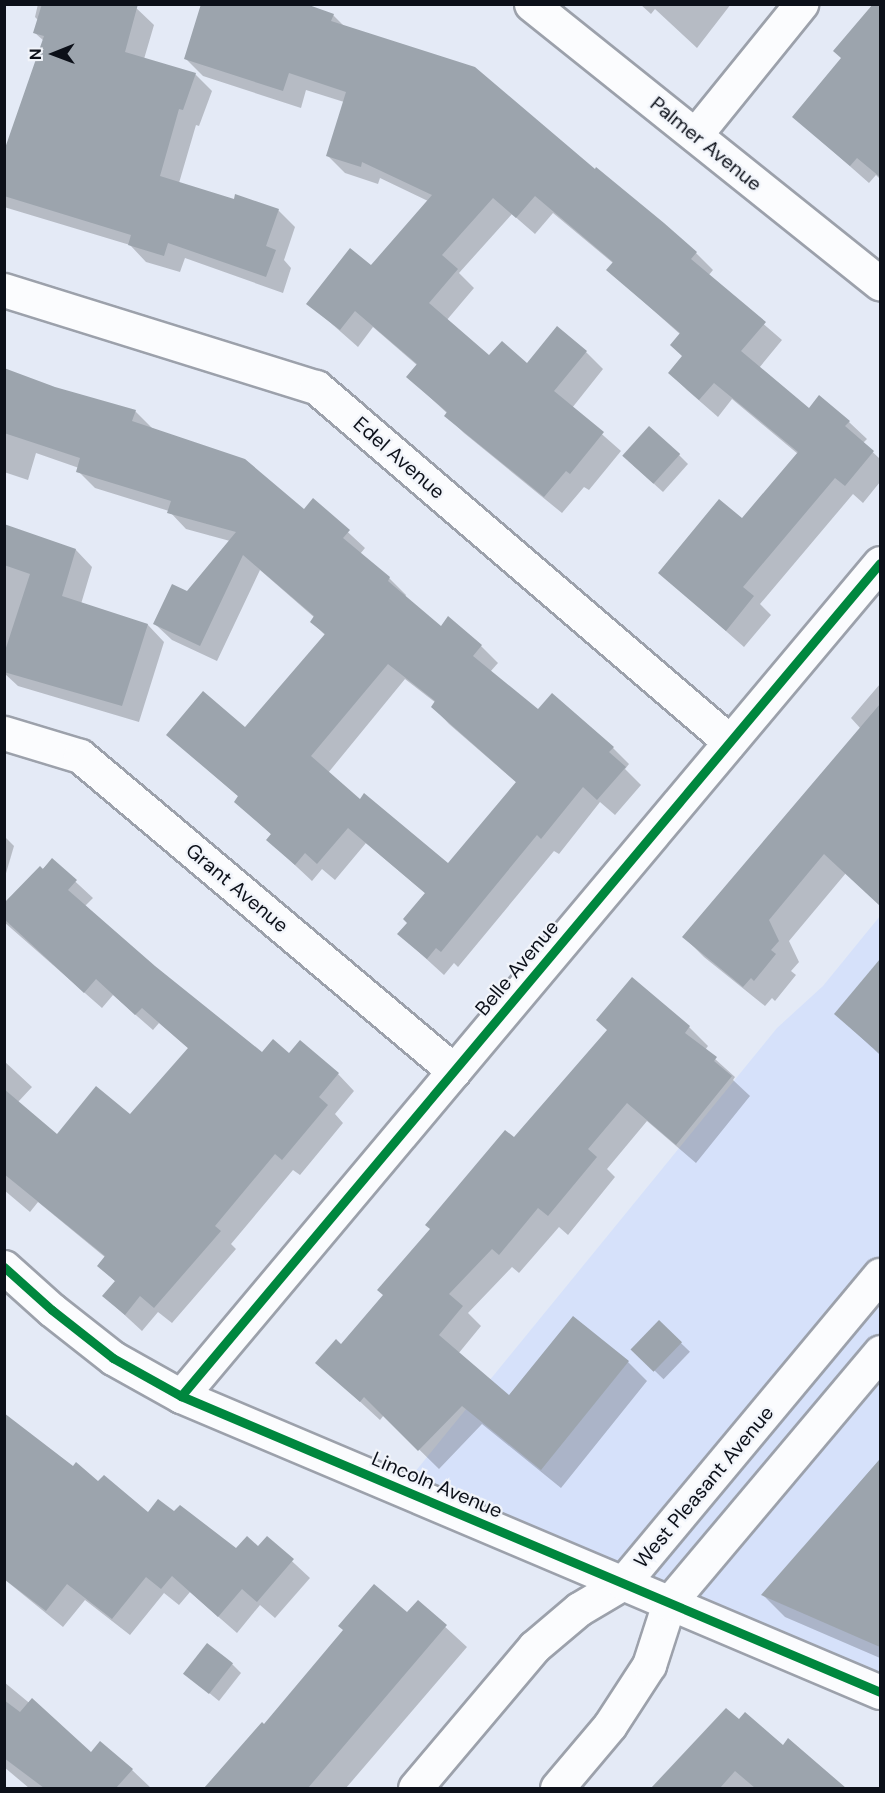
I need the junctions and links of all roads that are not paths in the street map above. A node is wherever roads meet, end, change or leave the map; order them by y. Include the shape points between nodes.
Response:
1 (531, 4) edge
2 (801, 4) edge
3 (695, 135) junction
4 (880, 284) edge
5 (4, 290) edge
6 (880, 563) edge
7 (4, 733) edge
8 (730, 742) junction
9 (454, 1071) junction
10 (4, 1267) edge
11 (880, 1275) edge
12 (880, 1352) edge
13 (181, 1396) junction
14 (623, 1583) junction
15 (669, 1603) junction
16 (880, 1692) edge
17 (415, 1788) edge
18 (557, 1788) edge

1 - 3 street, Palmer Avenue
2 - 3 street
3 - 4 street, Palmer Avenue
5 - 8 street, Edel Avenue via 316,387
6 - 8 street, Belle Avenue
7 - 9 street, Grant Avenue via 80,756
8 - 9 street, Belle Avenue
9 - 13 street, Belle Avenue
10 - 13 street, Lincoln Avenue via 113,1358
11 - 14 street, West Pleasant Avenue
12 - 15 street
13 - 14 street, Lincoln Avenue
14 - 15 street, Lincoln Avenue
14 - 17 street, West Pleasant Avenue via 579,1609 534,1647
15 - 16 street, Lincoln Avenue
15 - 18 street via 649,1665 610,1725

